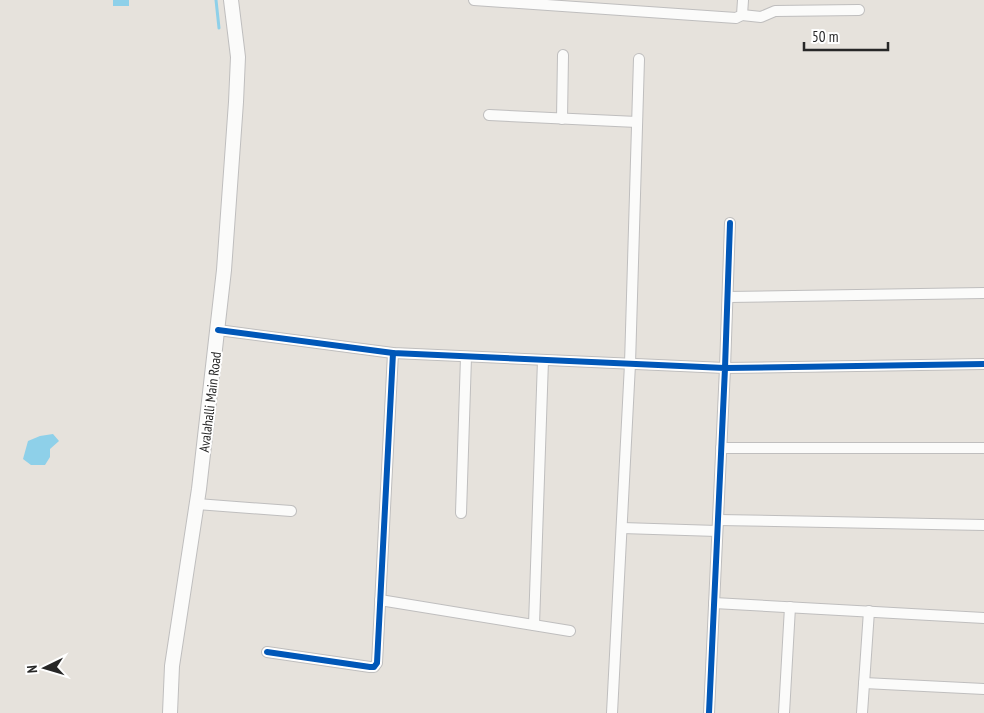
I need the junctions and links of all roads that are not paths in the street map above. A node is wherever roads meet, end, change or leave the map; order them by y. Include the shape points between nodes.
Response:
1 (231, 0) edge
2 (474, 0) edge
3 (743, 0) edge
4 (859, 10) dead end
5 (742, 15) junction
6 (564, 55) dead end
7 (639, 58) dead end
8 (489, 116) dead end
9 (562, 118) junction
10 (637, 122) junction
11 (730, 223) dead end
12 (984, 293) edge
13 (728, 297) junction
14 (218, 330) junction
15 (393, 353) junction
16 (466, 357) junction
17 (543, 360) junction
18 (630, 364) junction
19 (984, 364) edge
20 (725, 368) junction
21 (721, 448) junction
22 (984, 448) edge
23 (197, 504) junction
24 (292, 511) dead end
25 (462, 513) dead end
26 (718, 520) junction
27 (984, 524) edge
28 (622, 528) junction
29 (717, 531) junction
30 (380, 600) junction
31 (714, 603) junction
32 (790, 607) junction
33 (869, 612) junction
34 (984, 618) edge
35 (534, 625) junction
36 (570, 631) dead end
37 (267, 652) dead end
38 (864, 683) junction
39 (984, 689) edge
40 (170, 713) edge
41 (612, 713) edge
42 (709, 713) edge
43 (784, 713) edge
44 (862, 713) edge

1 - 14 main road, Avalahalli Main Road via 238,57
2 - 5 street via 723,18
3 - 5 street
4 - 5 street via 775,11 761,17
6 - 9 street
7 - 10 street
8 - 9 street
9 - 10 street
10 - 18 street
11 - 13 street
12 - 13 street
13 - 20 street
14 - 15 street
14 - 23 main road, Avalahalli Main Road
15 - 16 street
15 - 30 street
16 - 17 street
16 - 25 street
17 - 18 street
17 - 35 street
18 - 20 street
18 - 28 street
19 - 20 street
20 - 21 street
21 - 22 street
21 - 26 street
23 - 24 street
23 - 40 main road, Avalahalli Main Road via 172,666
26 - 27 street
26 - 29 street
28 - 29 street
28 - 41 street
29 - 31 street
30 - 35 street
30 - 37 street via 377,663 374,667
31 - 32 street
31 - 42 street
32 - 33 street
32 - 43 street
33 - 34 street
33 - 38 street
35 - 36 street
38 - 39 street
38 - 44 street

